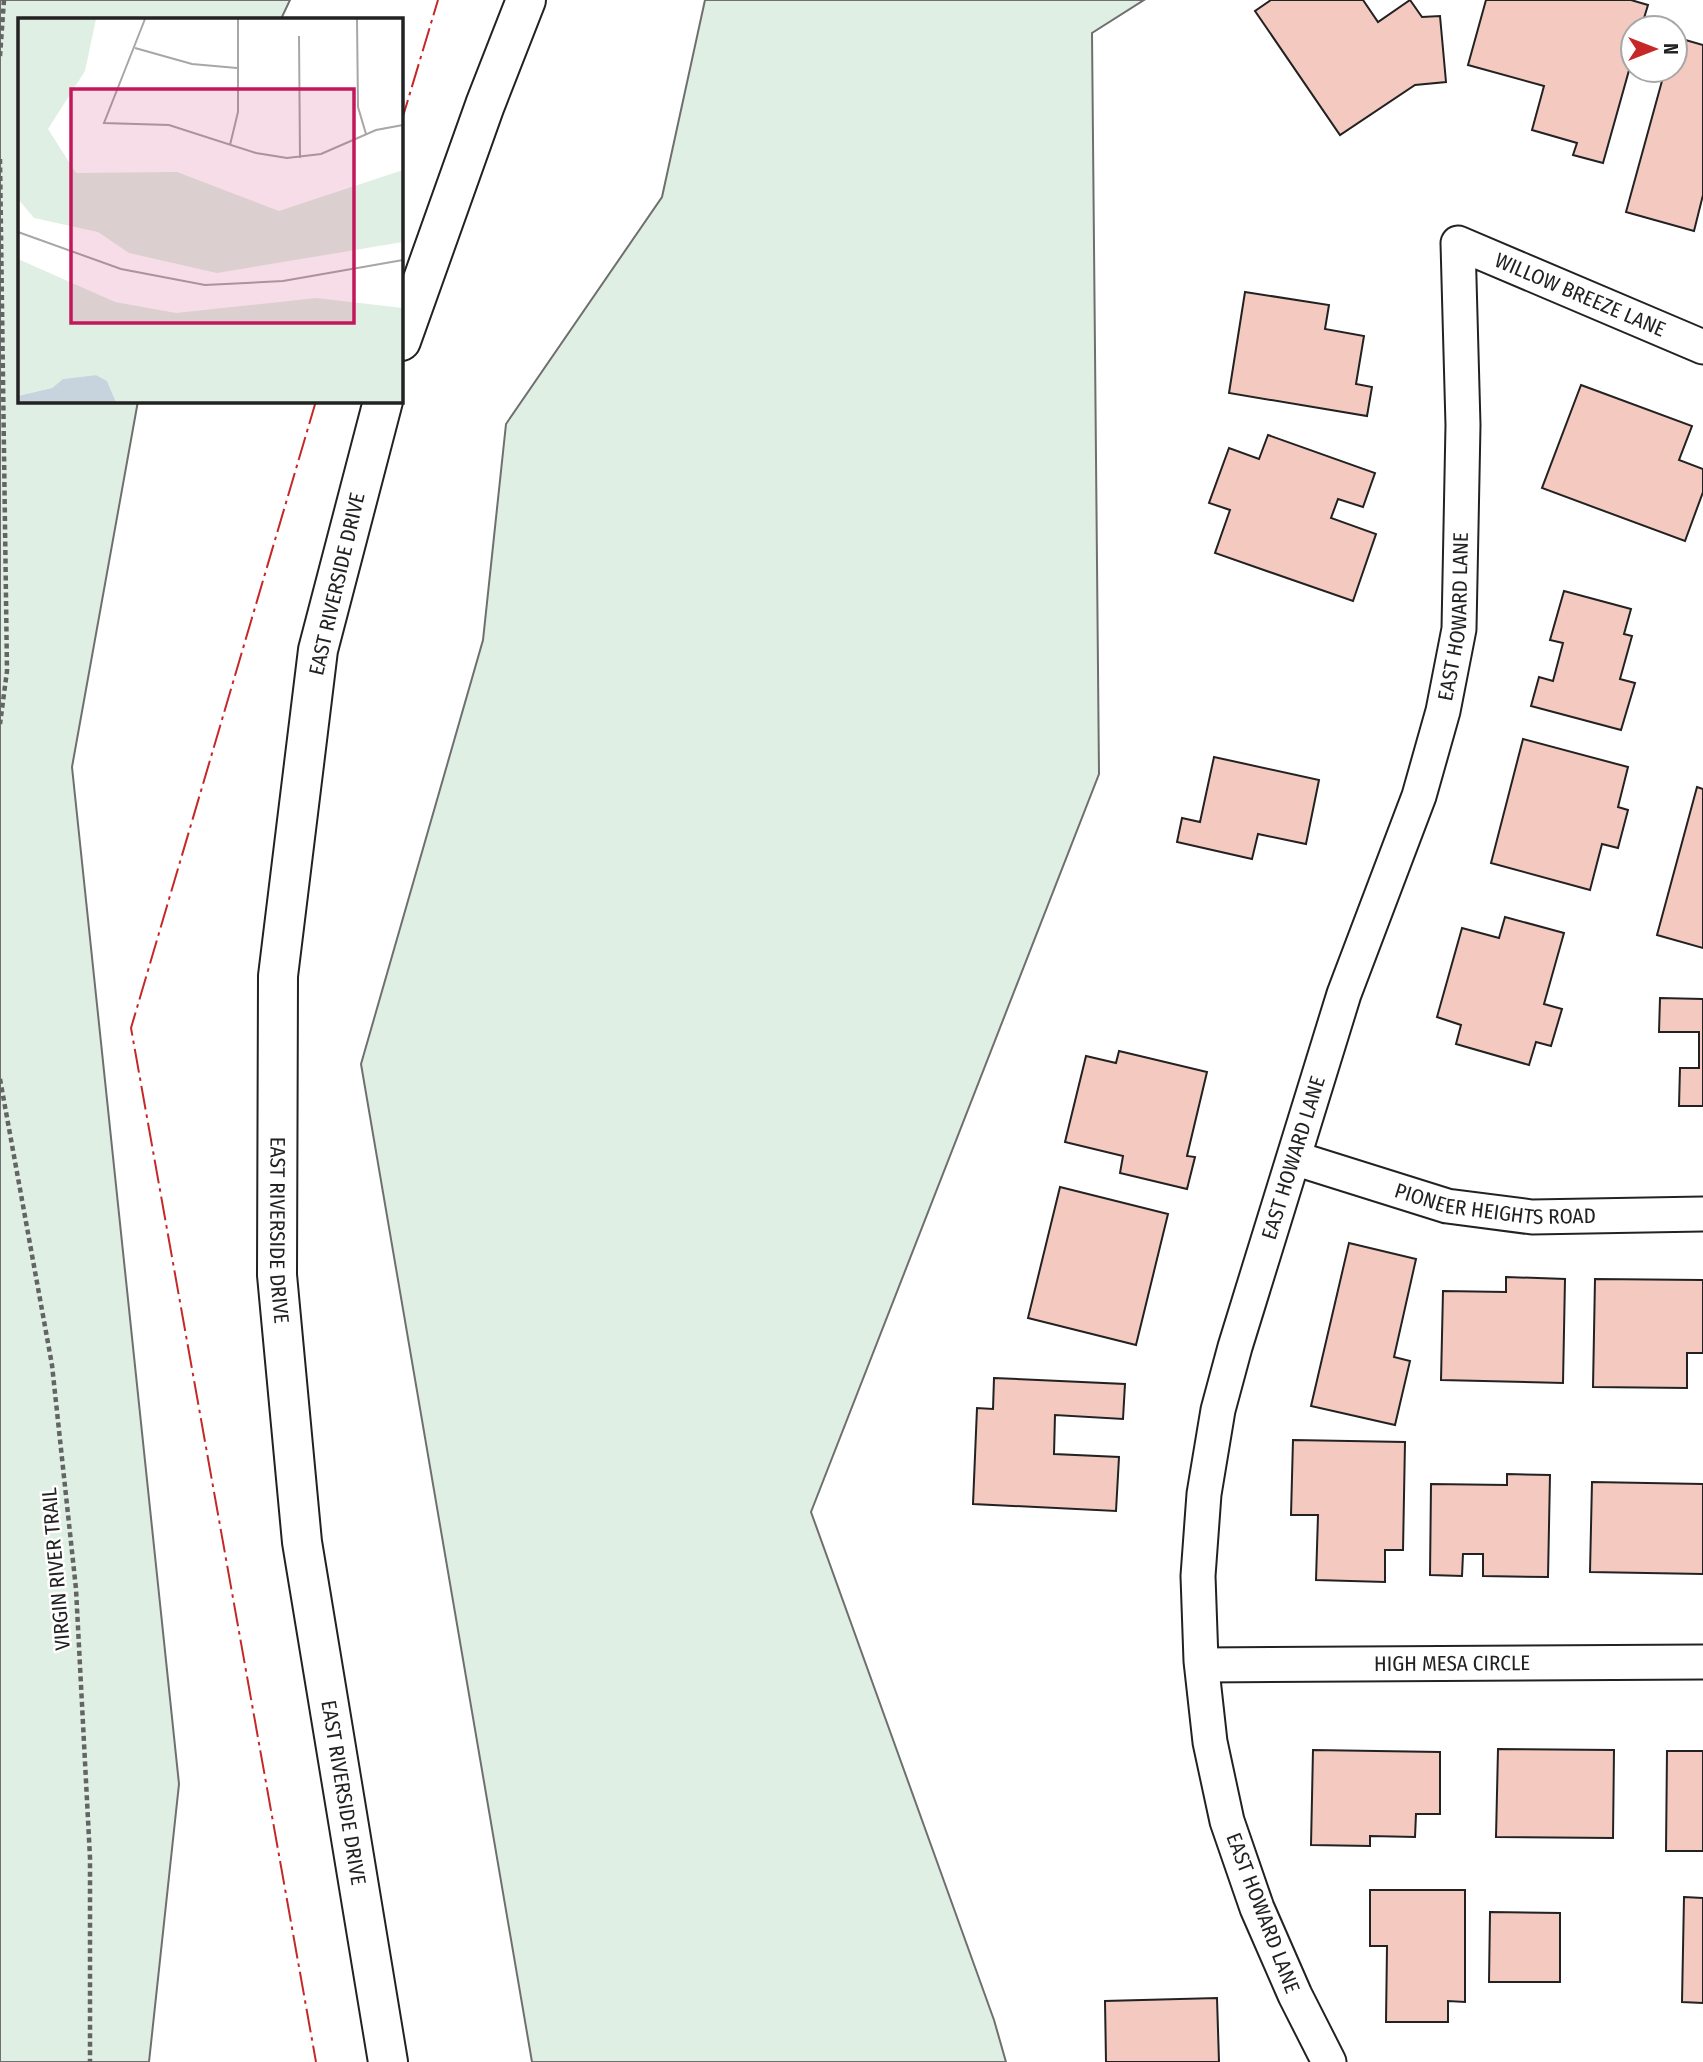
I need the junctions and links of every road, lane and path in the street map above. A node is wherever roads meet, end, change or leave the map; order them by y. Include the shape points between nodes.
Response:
1 (4, 0) edge
2 (526, 0) edge
3 (0, 56) edge
4 (0, 159) edge
5 (1458, 243) joint
6 (402, 338) edge
7 (1703, 348) edge
8 (383, 402) edge
9 (0, 724) edge
10 (0, 1079) edge
11 (1294, 1158) junction
12 (1703, 1214) edge
13 (1703, 1662) edge
14 (1202, 1665) junction
15 (90, 2062) edge
16 (388, 2062) edge
17 (1329, 2062) edge

1 - 3 path
2 - 6 main road
4 - 9 path via 7,671
5 - 7 street, WILLOW BREEZE LANE
5 - 11 street, EAST HOWARD LANE via 1463,425 1459,629 1443,711 1419,796 1344,994
8 - 16 main road, EAST RIVERSIDE DRIVE via 318,650 278,976 276,1275 302,1542
10 - 15 path, VIRGIN RIVER TRAIL via 52,1366 76,1589 90,1858
11 - 12 street, PIONEER HEIGHTS ROAD via 1447,1206 1532,1217
11 - 14 street, EAST HOWARD LANE via 1218,1410 1204,1494 1198,1576
13 - 14 street, HIGH MESA CIRCLE
14 - 17 street, EAST HOWARD LANE via 1210,1742 1227,1821 1256,1908

